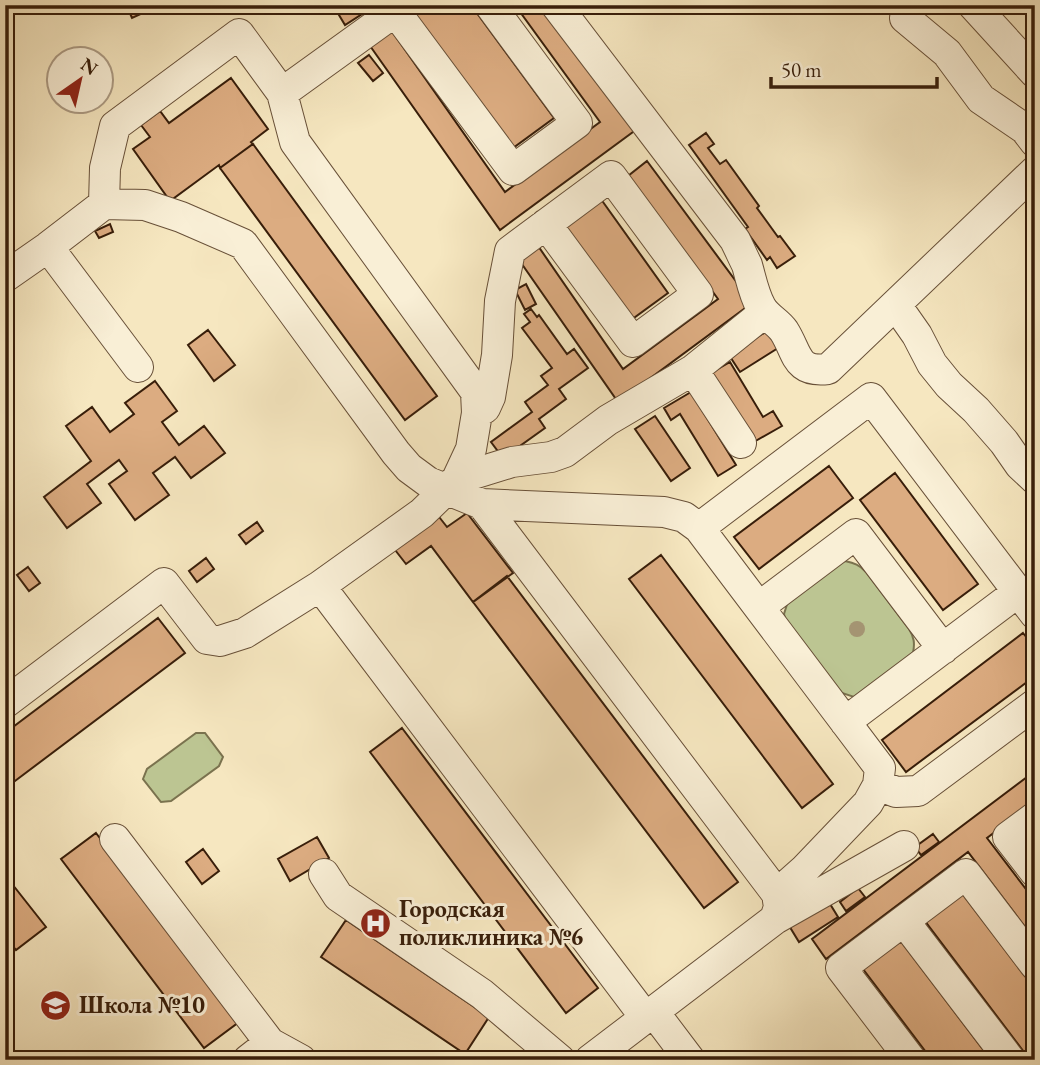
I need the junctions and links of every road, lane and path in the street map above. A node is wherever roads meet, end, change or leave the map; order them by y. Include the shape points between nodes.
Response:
1 (490, 5) edge
2 (556, 5) edge
3 (973, 5) edge
4 (400, 8) edge
5 (905, 18) dead end
6 (1035, 74) edge
7 (282, 93) junction
8 (1035, 142) edge
9 (1035, 171) edge
10 (104, 204) junction
11 (546, 224) junction
12 (48, 247) junction
13 (5, 277) edge
14 (896, 304) junction
15 (764, 313) junction
16 (138, 367) dead end
17 (693, 370) junction
18 (477, 413) junction
19 (741, 443) dead end
20 (1035, 479) edge
21 (451, 484) junction
22 (482, 504) junction
23 (699, 528) junction
24 (320, 586) junction
25 (1026, 603) edge
26 (759, 607) junction
27 (943, 649) junction
28 (5, 703) edge
29 (1035, 704) edge
30 (845, 722) junction
31 (878, 785) junction
32 (1035, 817) edge
33 (115, 839) dead end
34 (904, 846) dead end
35 (1035, 872) edge
36 (324, 874) dead end
37 (776, 907) junction
38 (904, 921) junction
39 (1035, 965) edge
40 (649, 1014) junction
41 (259, 1051) edge
42 (301, 1060) edge
43 (560, 1060) edge
44 (590, 1060) edge
45 (690, 1060) edge
46 (911, 1060) edge
47 (1010, 1060) edge

1 - 4 street via 577,123 513,170
2 - 15 street via 735,240
3 - 6 street
4 - 7 street
5 - 8 street via 947,53 981,99
7 - 10 street via 239,34 115,126 105,167
7 - 18 street via 295,142 476,391
9 - 14 street
10 - 12 street
10 - 21 street via 145,205 243,244 396,453 428,482
11 - 11 street via 633,342 698,294 611,176
11 - 18 street via 510,251 490,397
12 - 13 street
12 - 16 street
14 - 15 street via 828,369 814,371 795,355 779,323
14 - 20 street via 932,364
15 - 17 street
17 - 19 street
17 - 21 street via 608,419 565,452 512,462
18 - 21 street via 471,449
21 - 22 street
21 - 24 street via 422,513
22 - 23 street via 664,512 684,517
22 - 37 street
23 - 25 street via 871,398
23 - 26 street
24 - 28 street via 245,633 220,641 207,639 164,583
24 - 40 street
25 - 27 street
26 - 27 street via 856,534
26 - 30 street
27 - 30 street
29 - 31 street via 918,792 897,792
30 - 31 street via 880,768
31 - 37 street via 868,803 804,870
32 - 35 street via 1008,837
33 - 41 street
34 - 37 street
36 - 43 street via 338,896 482,994
37 - 40 street
38 - 39 street via 966,874
38 - 46 street via 841,968
38 - 47 street
40 - 44 street
40 - 45 street
41 - 42 street

